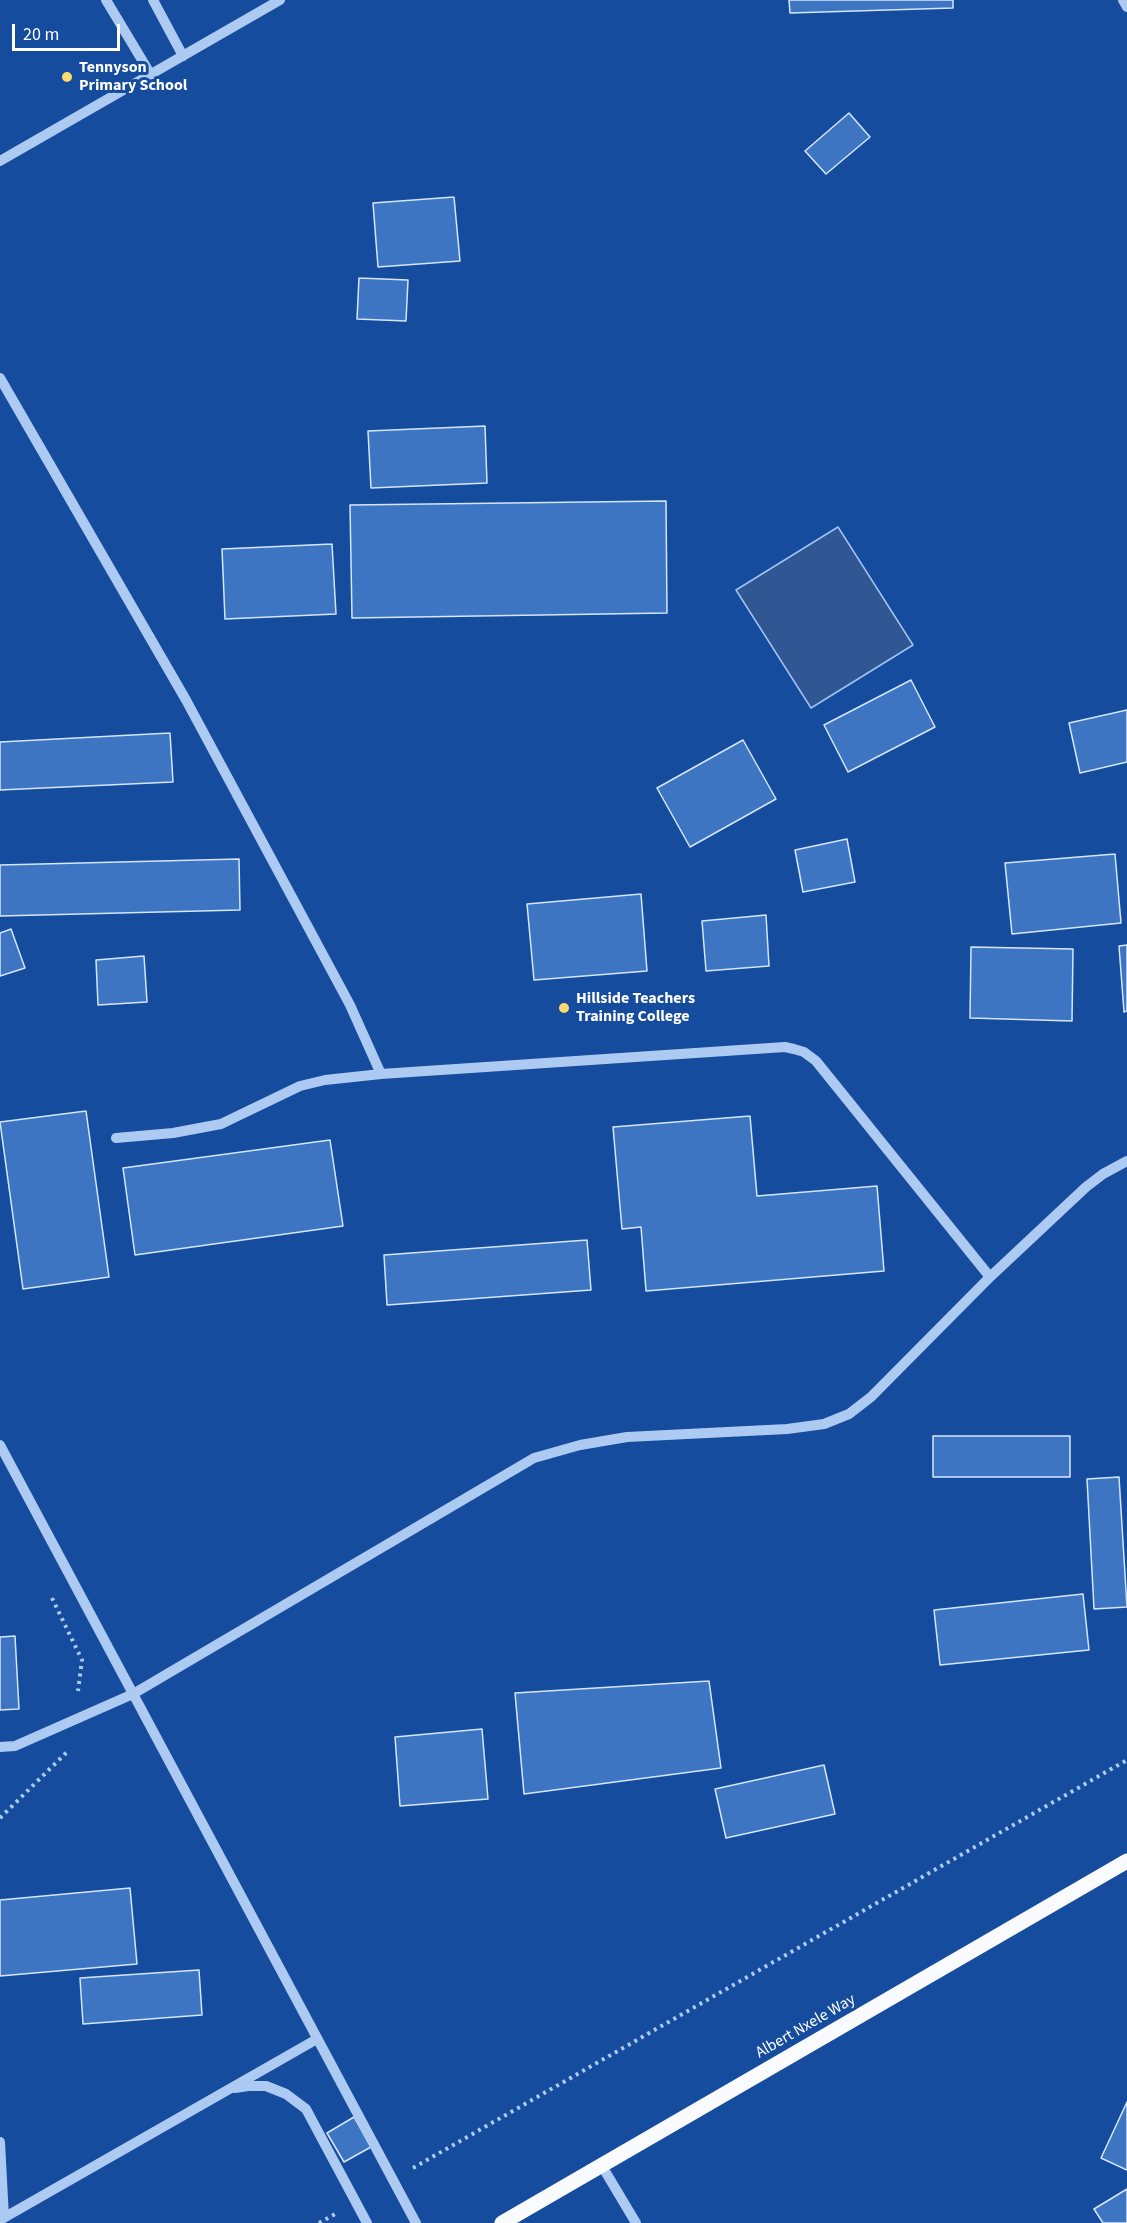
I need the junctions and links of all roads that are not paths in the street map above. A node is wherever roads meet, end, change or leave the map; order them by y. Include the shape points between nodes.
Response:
1 (106, 0) edge
2 (153, 0) edge
3 (280, 0) edge
4 (1123, 0) edge
5 (1127, 7) edge
6 (183, 56) junction
7 (151, 75) junction
8 (0, 161) edge
9 (0, 378) edge
10 (381, 1074) junction
11 (116, 1138) dead end
12 (1127, 1161) edge
13 (990, 1277) junction
14 (0, 1445) edge
15 (133, 1694) junction
16 (0, 1747) edge
17 (1127, 1861) edge
18 (317, 2039) junction
19 (227, 2090) junction
20 (0, 2142) edge
21 (602, 2166) junction
22 (2, 2219) edge
23 (367, 2223) edge
24 (416, 2223) edge
25 (502, 2223) edge
26 (636, 2223) edge

1 - 7 street
2 - 6 street
3 - 6 street
4 - 5 street
6 - 7 street
7 - 8 street
9 - 10 street via 186,700 350,1005
10 - 11 street via 300,1086 220,1124
10 - 13 street via 774,1048 804,1052 816,1061
12 - 13 street via 1086,1187
13 - 15 street via 871,1397 849,1414 824,1424 788,1429 627,1437 534,1458
14 - 15 street
15 - 16 street via 15,1746
15 - 18 street
17 - 21 main road, Albert Nxele Way
18 - 19 street
18 - 24 street
19 - 22 street
19 - 23 street via 266,2086 286,2094 306,2109
20 - 22 street
21 - 25 main road, Albert Nxele Way
21 - 26 street

